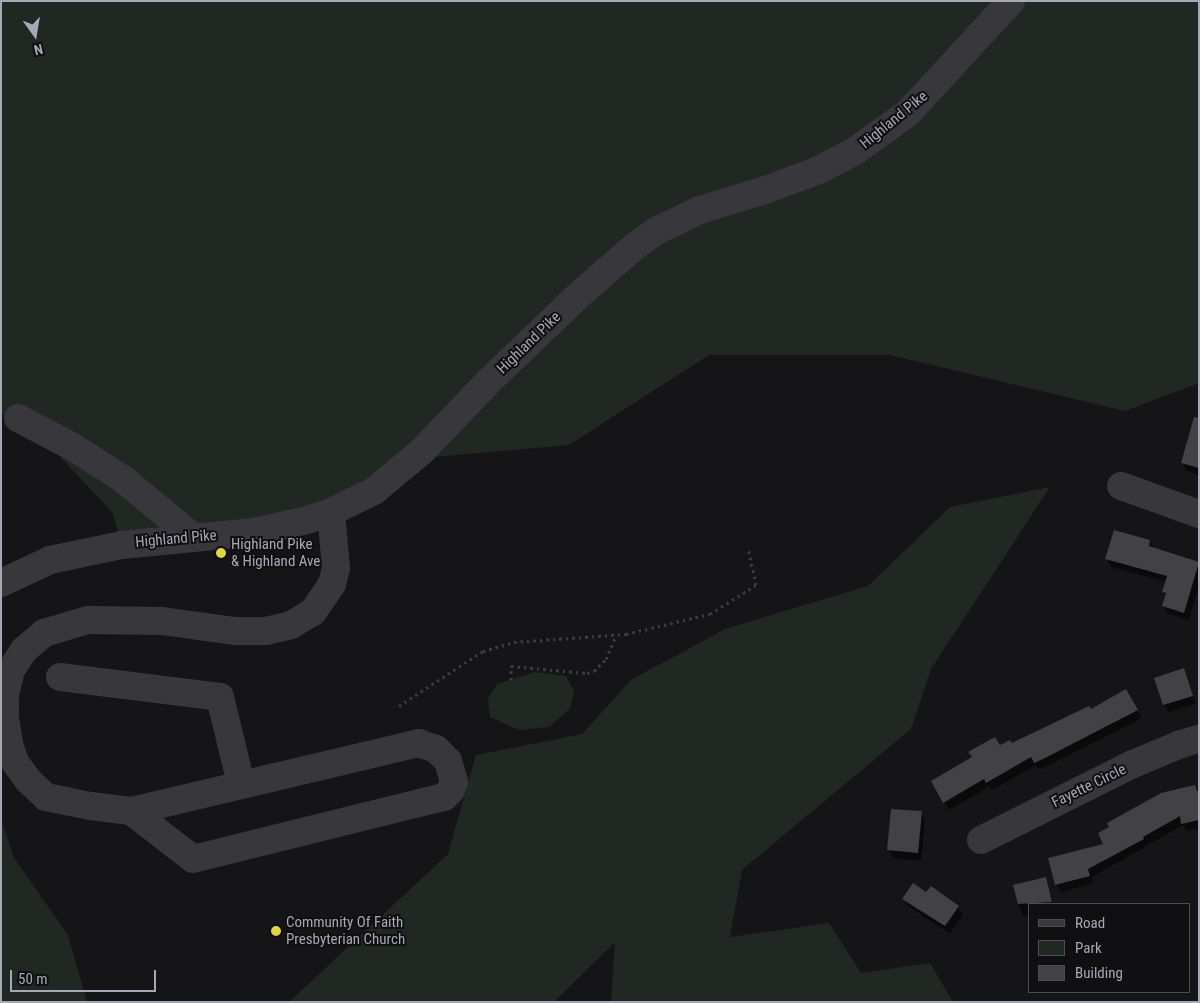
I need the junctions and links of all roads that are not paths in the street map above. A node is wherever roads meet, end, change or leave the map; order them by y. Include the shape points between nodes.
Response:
1 (1011, 1) edge
2 (18, 418) dead end
3 (1121, 486) dead end
4 (331, 512) junction
5 (1199, 514) edge
6 (194, 538) junction
7 (1, 583) edge
8 (60, 677) dead end
9 (1199, 739) edge
10 (241, 784) junction
11 (132, 811) junction
12 (981, 840) dead end

1 - 4 street, Highland Pike via 908,113 856,151 819,170 700,210 656,231 634,247 516,355 421,452 374,491
2 - 6 street via 73,447 123,479
3 - 5 street
4 - 6 street, Highland Pike via 254,532
4 - 11 street via 336,568 332,584 312,612 291,625 266,631 235,631 162,621 88,620 44,633 24,650 11,670 5,694 5,718 16,762 28,780 46,797
6 - 7 street, Highland Pike via 122,545 64,557 28,569
8 - 10 street via 220,697
9 - 12 street, Fayette Circle via 1133,764
10 - 11 street
10 - 11 street via 419,743 436,749 448,761 454,782 444,797 193,859

